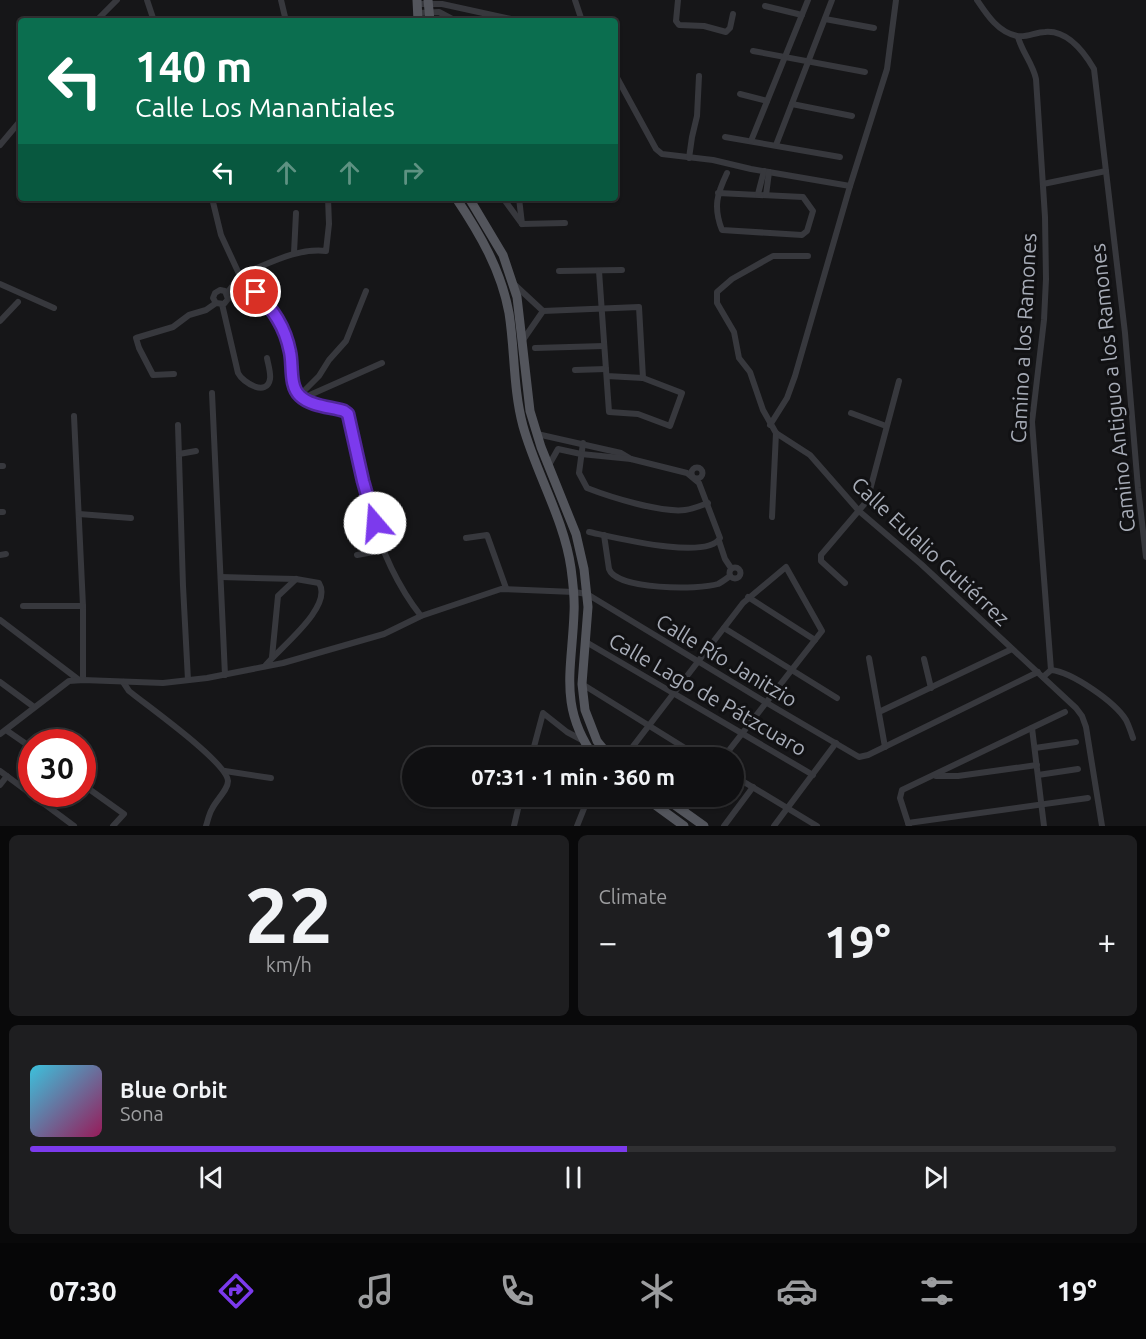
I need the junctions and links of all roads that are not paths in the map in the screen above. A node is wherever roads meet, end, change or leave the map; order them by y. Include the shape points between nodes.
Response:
1 (117, 0) edge
2 (147, 0) edge
3 (281, 0) edge
4 (575, 0) edge
5 (678, 0) edge
6 (808, 0) edge
7 (832, 0) edge
8 (896, 0) edge
9 (977, 0) edge
10 (765, 6) dead end
11 (429, 9) edge
12 (417, 10) edge
13 (733, 14) dead end
14 (802, 15) junction
15 (99, 18) edge
16 (153, 18) edge
17 (285, 18) edge
18 (450, 18) edge
19 (504, 18) edge
20 (581, 18) edge
21 (825, 19) junction
22 (874, 28) dead end
23 (1018, 37) junction
24 (753, 51) dead end
25 (785, 57) junction
26 (808, 62) junction
27 (865, 72) dead end
28 (699, 76) dead end
29 (618, 79) edge
30 (740, 94) dead end
31 (767, 101) junction
32 (792, 104) junction
33 (852, 116) dead end
34 (18, 124) edge
35 (725, 137) dead end
36 (751, 141) junction
37 (0, 145) edge
38 (776, 145) junction
39 (840, 157) dead end
40 (689, 158) junction
41 (766, 171) junction
42 (1106, 171) junction
43 (727, 173) dead end
44 (1043, 184) junction
45 (850, 186) junction
46 (718, 193) junction
47 (762, 195) junction
48 (213, 201) edge
49 (328, 201) edge
50 (458, 201) edge
51 (471, 201) edge
52 (505, 201) edge
53 (519, 201) edge
54 (296, 213) dead end
55 (565, 223) dead end
56 (522, 225) junction
57 (294, 253) junction
58 (808, 256) dead end
59 (622, 270) dead end
60 (559, 271) dead end
61 (599, 271) junction
62 (240, 276) junction
63 (512, 282) junction
64 (0, 284) edge
65 (230, 291) junction
66 (366, 291) dead end
67 (18, 302) dead end
68 (219, 304) junction
69 (247, 305) dead end
70 (54, 308) dead end
71 (602, 308) junction
72 (543, 311) junction
73 (3, 313) edge
74 (0, 321) edge
75 (523, 340) junction
76 (604, 345) junction
77 (535, 348) dead end
78 (267, 358) dead end
79 (382, 363) dead end
80 (575, 370) dead end
81 (606, 372) junction
82 (174, 374) dead end
83 (643, 378) junction
84 (899, 381) dead end
85 (212, 393) dead end
86 (301, 397) junction
87 (851, 413) dead end
88 (74, 416) dead end
89 (178, 425) dead end
90 (770, 425) junction
91 (886, 426) junction
92 (776, 433) junction
93 (537, 434) junction
94 (560, 439) junction
95 (583, 443) junction
96 (558, 449) junction
97 (196, 451) dead end
98 (179, 453) junction
99 (581, 454) junction
100 (631, 459) junction
101 (548, 465) junction
102 (1146, 488) edge
103 (1138, 489) junction
104 (708, 504) junction
105 (859, 511) junction
106 (79, 513) junction
107 (772, 517) dead end
108 (131, 518) dead end
109 (589, 531) dead end
110 (603, 535) junction
111 (466, 538) dead end
112 (719, 541) junction
113 (384, 550) junction
114 (357, 555) dead end
115 (1146, 557) edge
116 (731, 568) junction
117 (730, 576) junction
118 (221, 578) junction
119 (297, 579) junction
120 (845, 583) dead end
121 (506, 588) junction
122 (574, 592) junction
123 (587, 594) junction
124 (748, 597) junction
125 (23, 606) dead end
126 (83, 606) junction
127 (421, 616) junction
128 (0, 620) edge
129 (724, 628) junction
130 (815, 640) junction
131 (586, 642) junction
132 (1012, 648) junction
133 (272, 657) junction
134 (869, 658) dead end
135 (924, 659) dead end
136 (697, 661) junction
137 (265, 666) junction
138 (791, 670) junction
139 (1051, 670) junction
140 (225, 675) junction
141 (1041, 675) junction
142 (81, 680) junction
143 (188, 680) junction
144 (0, 682) edge
145 (123, 682) junction
146 (582, 684) junction
147 (931, 688) junction
148 (673, 694) junction
149 (837, 698) dead end
150 (767, 703) junction
151 (34, 707) junction
152 (879, 712) junction
153 (1065, 712) dead end
154 (648, 726) junction
155 (1032, 728) junction
156 (6, 730) junction
157 (744, 733) junction
158 (0, 734) edge
159 (18, 738) edge
160 (1133, 738) dead end
161 (582, 740) junction
162 (1076, 742) dead end
163 (836, 743) junction
164 (534, 747) edge
165 (587, 747) edge
166 (602, 747) edge
167 (632, 747) edge
168 (682, 747) edge
169 (732, 747) edge
170 (885, 747) junction
171 (1035, 748) junction
172 (1037, 765) junction
173 (1078, 769) dead end
174 (0, 771) edge
175 (225, 771) junction
176 (813, 775) junction
177 (934, 775) junction
178 (1038, 775) junction
179 (7, 776) junction
180 (271, 778) dead end
181 (744, 782) edge
182 (0, 785) edge
183 (753, 787) junction
184 (96, 794) edge
185 (1088, 798) dead end
186 (1041, 805) junction
187 (518, 807) edge
188 (585, 807) edge
189 (658, 807) edge
190 (677, 807) edge
191 (687, 807) edge
192 (788, 808) junction
193 (684, 812) junction
194 (908, 825) edge
195 (74, 826) edge
196 (113, 826) edge
197 (206, 826) edge
198 (514, 826) edge
199 (577, 826) edge
200 (684, 826) edge
201 (704, 826) edge
202 (724, 826) edge
203 (774, 826) edge
204 (817, 826) edge
205 (1044, 826) edge
206 (1102, 826) edge

1 - 15 street
2 - 16 street
3 - 17 street
4 - 20 street
5 - 13 street via 679,25 726,32
6 - 14 street
7 - 21 street
8 - 45 street via 887,69
9 - 23 street via 996,25
10 - 14 street
11 - 12 street
11 - 18 street
11 - 19 street via 442,4
14 - 25 street
21 - 22 street
21 - 26 street
23 - 42 street, Camino Antiguo a los Ramones via 1044,32 1059,34 1069,39 1091,63
23 - 44 street, Camino a los Ramones via 1036,80
24 - 25 street
25 - 26 street
25 - 31 street
26 - 27 street
26 - 32 street
28 - 40 street
29 - 40 street via 658,152
30 - 31 street
31 - 36 street
32 - 33 street
32 - 38 street
34 - 37 street
35 - 36 street
36 - 38 street
38 - 39 street
40 - 41 street
41 - 45 street
41 - 47 street
42 - 44 street
42 - 103 street, Camino Antiguo a los Ramones
43 - 46 street
44 - 139 street, Camino a los Ramones via 1045,304 1032,422
45 - 90 street via 795,376
46 - 47 street
46 - 47 street via 722,230 805,234 813,211 803,197
48 - 62 street via 221,235
49 - 57 street via 326,251
50 - 122 main road via 480,234 500,277 509,314 522,423 566,546
51 - 63 main road via 503,255
52 - 56 street
53 - 56 street
54 - 57 street
55 - 56 street
57 - 62 street
58 - 90 street via 772,256 717,292 717,303 734,332 739,358 750,372
59 - 61 street
60 - 61 street
61 - 71 street
62 - 65 street
62 - 86 street via 278,318 290,349 294,386
63 - 72 street
63 - 75 main road
64 - 70 street
65 - 68 street via 228,299
65 - 68 street via 214,292 213,298
65 - 69 street
66 - 86 street via 346,341
67 - 73 street
68 - 78 street via 236,364 243,380 252,387 268,384
68 - 82 street via 189,315 173,327 136,338 153,375
71 - 72 street
71 - 76 street
71 - 83 street via 639,308
72 - 75 street
73 - 74 street
75 - 93 main road via 526,387
76 - 77 street
76 - 81 street
79 - 86 street
80 - 81 street
81 - 83 street
81 - 83 street via 609,412 638,414 670,426 682,393
84 - 91 street
85 - 118 street
86 - 113 street via 348,414 369,506
87 - 91 street
88 - 106 street
89 - 98 street
90 - 92 street
91 - 105 street via 869,495
92 - 105 street, Calle Eulalio Gutiérrez via 810,455
92 - 107 street
93 - 94 street
93 - 101 main road
94 - 95 street
94 - 96 street
95 - 99 street
95 - 100 street
96 - 99 street
96 - 101 street
97 - 98 street
98 - 143 street
99 - 100 street
99 - 104 street via 581,479 598,492 675,510
100 - 104 street via 687,473 699,483
101 - 123 main road via 576,534
102 - 103 street
103 - 115 street, Camino Antiguo a los Ramones
104 - 112 street
105 - 120 street via 821,555 821,561
105 - 132 street, Calle Eulalio Gutiérrez
106 - 108 street
106 - 126 street
109 - 110 street
110 - 112 street via 679,548
110 - 117 street via 610,573 616,578 680,588 716,584
111 - 121 street via 487,535
112 - 116 street
113 - 114 street
113 - 127 street via 404,592
116 - 117 street
116 - 117 street via 737,568 740,574 735,579
118 - 119 street
118 - 140 street
119 - 133 street via 278,596
119 - 133 street via 319,583 322,590 301,631
121 - 122 street, Calle Río Janitzio
121 - 127 street
122 - 123 street, Calle Río Janitzio
122 - 161 main road via 568,688
123 - 131 main road
123 - 136 street, Calle Río Janitzio
124 - 129 street
124 - 130 street
124 - 130 street via 786,567 822,631
125 - 126 street
126 - 142 street
127 - 137 street via 384,634
128 - 142 street
129 - 136 street
129 - 138 street
130 - 138 street
131 - 146 main road
131 - 148 street, Calle Lago de Pátzcuaro
132 - 141 street
132 - 147 street
133 - 137 street
134 - 152 street
135 - 147 street
136 - 148 street
136 - 150 street, Calle Río Janitzio
137 - 140 street
138 - 149 street
138 - 150 street
139 - 141 street
139 - 160 street via 1075,677 1100,695 1125,718
140 - 143 street
141 - 170 street
141 - 206 street via 1084,720
142 - 145 street
142 - 151 street via 69,681
143 - 145 street
144 - 151 street
145 - 175 street
146 - 154 street
146 - 166 main road via 590,724
147 - 152 street
148 - 154 street
148 - 157 street, Calle Lago de Pátzcuaro
150 - 157 street
150 - 163 street, Calle Río Janitzio
151 - 156 street
152 - 170 street
153 - 155 street
154 - 167 street
154 - 168 street
155 - 171 street
155 - 177 street
156 - 158 street
156 - 159 street
157 - 169 street
157 - 176 street, Calle Lago de Pátzcuaro
161 - 164 street via 543,713
161 - 165 main road
162 - 171 street
163 - 170 street, Calle Río Janitzio via 863,757
163 - 176 street
171 - 172 street
172 - 177 street via 958,776
172 - 178 street
173 - 178 street
174 - 179 street
175 - 180 street
175 - 197 street via 227,785
176 - 192 street
177 - 194 street via 900,792
178 - 186 street
179 - 182 street
179 - 195 street
181 - 183 street
183 - 192 street
183 - 202 street
184 - 196 street via 124,814
185 - 186 street
186 - 194 street
186 - 205 street
187 - 198 street
188 - 199 street
189 - 200 main road
190 - 193 main road
191 - 193 street
192 - 203 street
192 - 204 street
193 - 201 main road

